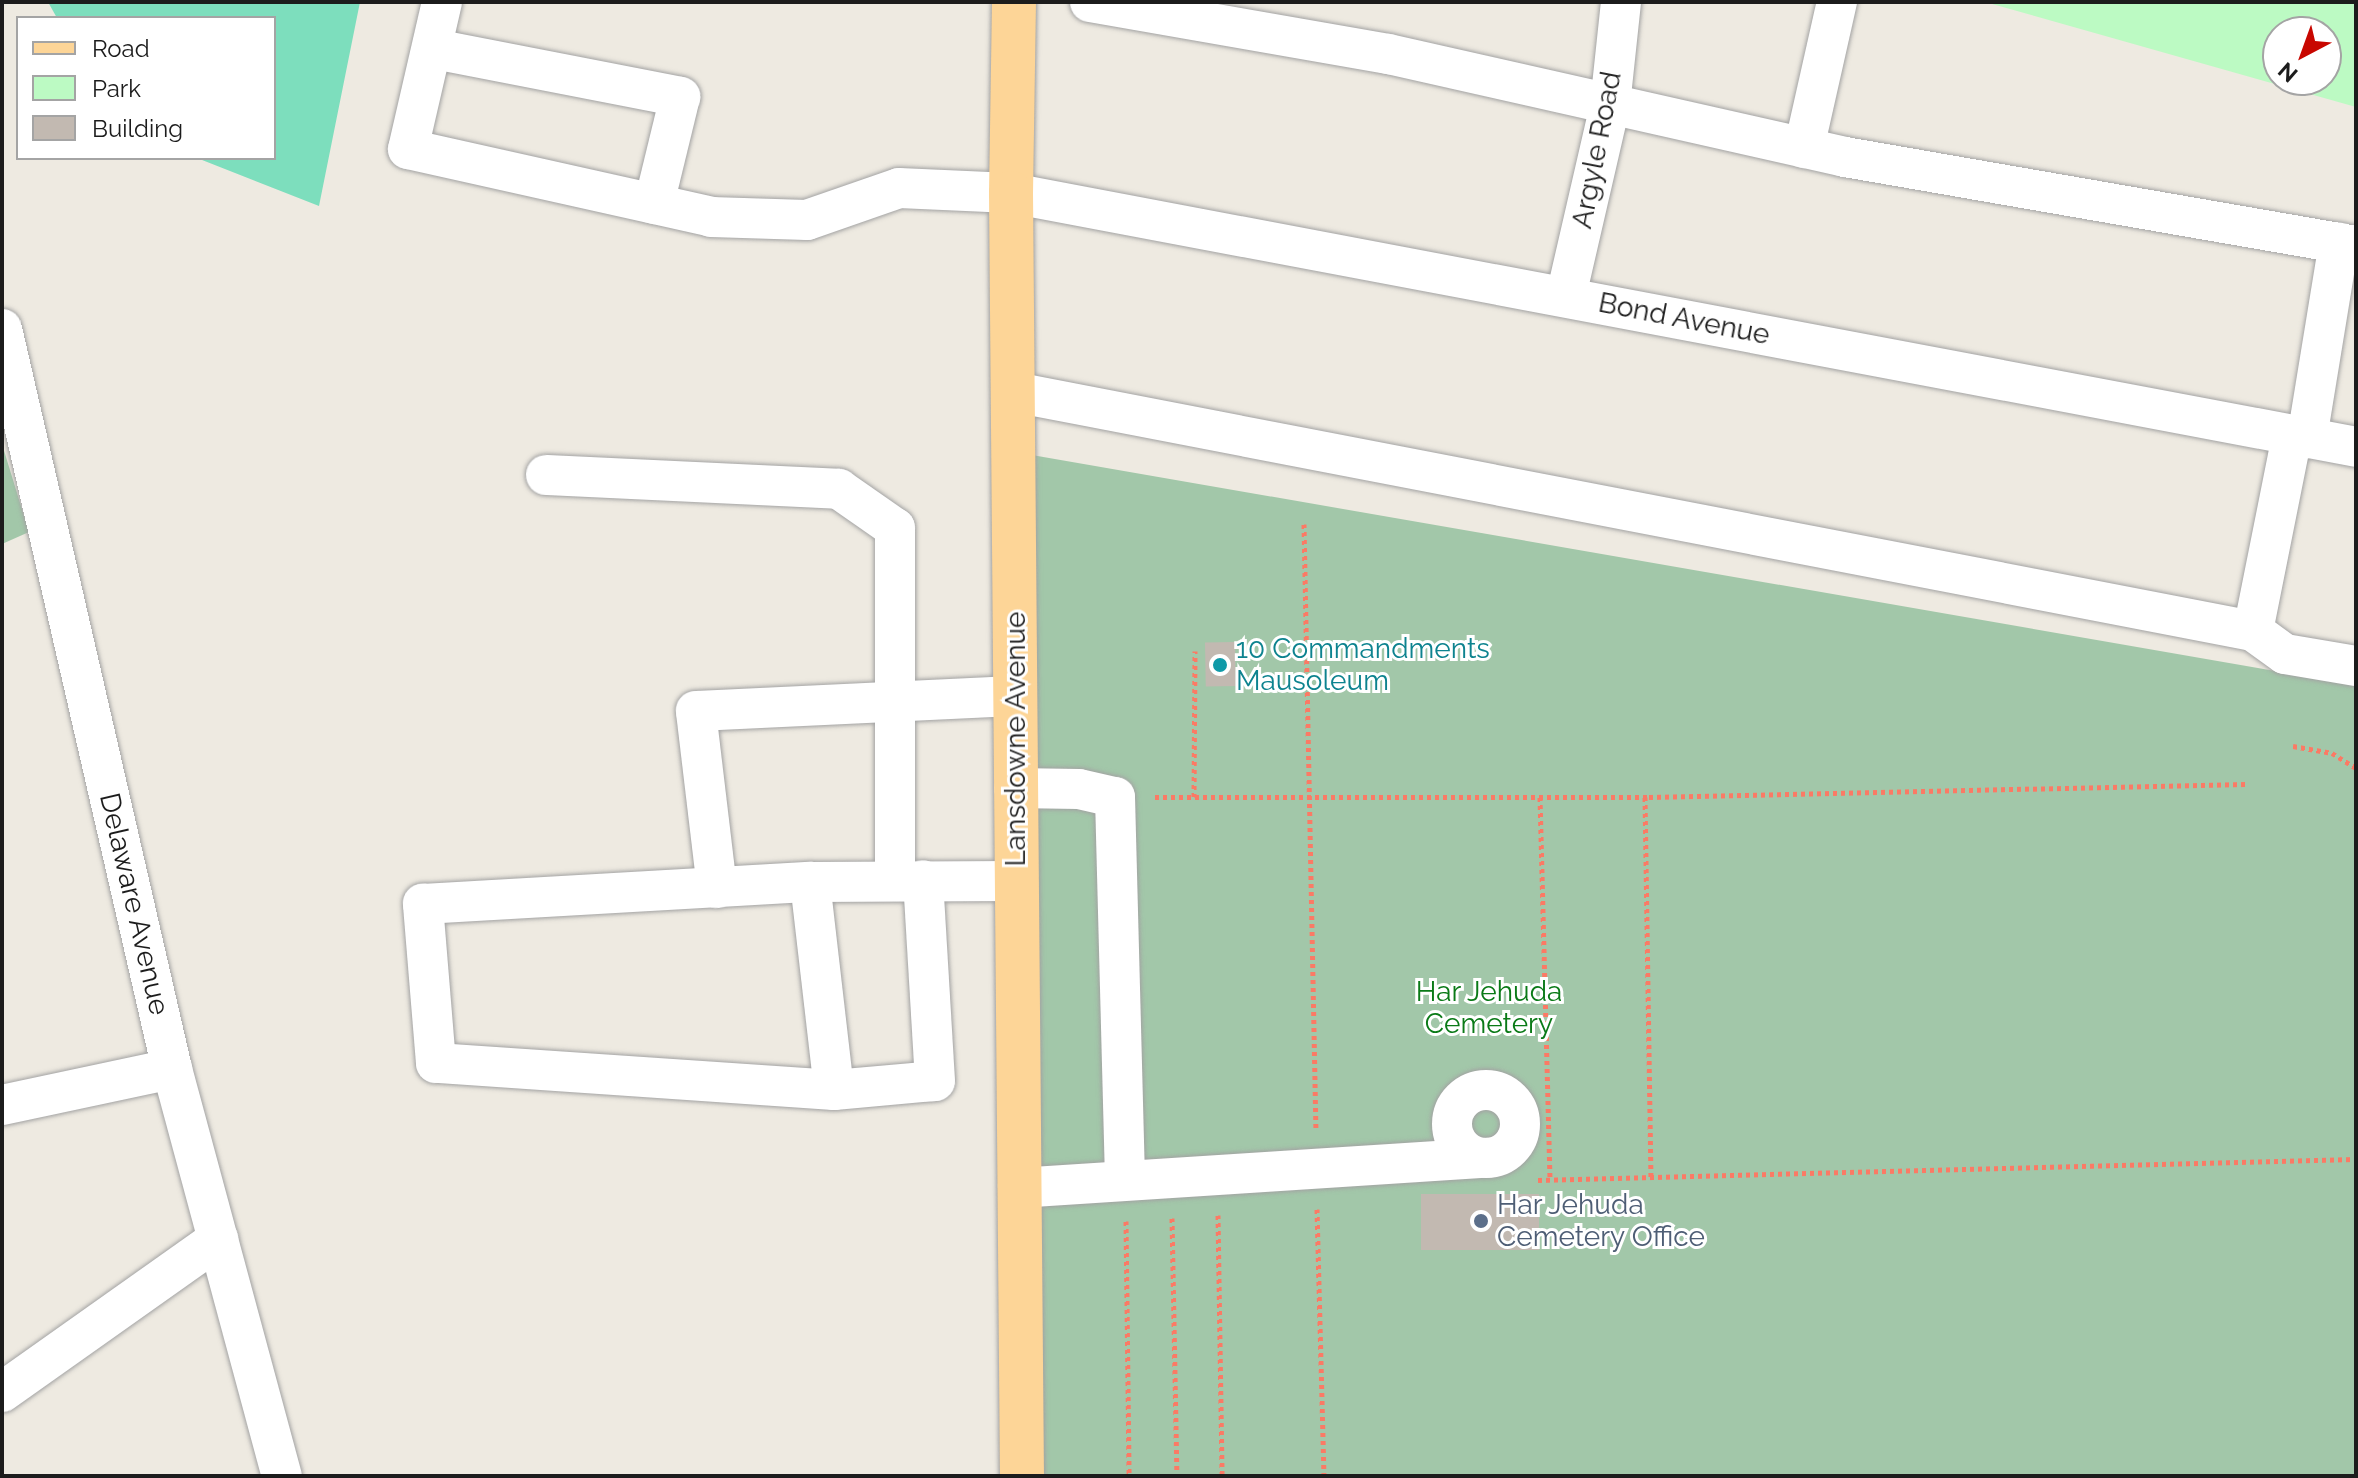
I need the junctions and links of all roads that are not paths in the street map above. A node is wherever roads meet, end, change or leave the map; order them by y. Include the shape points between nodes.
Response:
1 (442, 2) edge
2 (1014, 2) edge
3 (1090, 2) edge
4 (1621, 2) edge
5 (1837, 2) edge
6 (434, 49) junction
7 (1610, 105) junction
8 (1804, 148) junction
9 (1011, 193) junction
10 (654, 204) junction
11 (2348, 244) edge
12 (1566, 296) junction
13 (2, 329) edge
14 (1014, 392) junction
15 (2299, 436) junction
16 (2356, 447) edge
17 (546, 475) dead end
18 (2253, 631) junction
19 (2356, 666) edge
20 (1015, 696) junction
21 (897, 700) junction
22 (1014, 788) junction
23 (909, 881) junction
24 (1016, 881) junction
25 (810, 882) junction
26 (717, 888) junction
27 (172, 1069) junction
28 (834, 1090) junction
29 (2, 1105) edge
30 (1487, 1158) dead end
31 (1125, 1180) junction
32 (1018, 1188) junction
33 (218, 1239) junction
34 (2, 1392) edge
35 (282, 1476) edge
36 (1022, 1476) edge

1 - 6 street
2 - 9 main road, Lansdowne Avenue
3 - 7 street via 1388,54
4 - 7 street, Argyle Road
5 - 8 street
6 - 10 street, Bond Avenue via 408,149
6 - 10 street via 680,97
7 - 8 street
7 - 12 street, Argyle Road
8 - 11 street
9 - 10 street, Bond Avenue via 899,188 807,220 711,217
9 - 12 street, Bond Avenue
9 - 14 main road, Lansdowne Avenue
11 - 15 street
12 - 15 street, Bond Avenue
13 - 27 street, Delaware Avenue
14 - 18 street
14 - 20 main road, Lansdowne Avenue
15 - 16 street, Bond Avenue
15 - 18 street
17 - 21 street via 839,489 895,528
18 - 19 street via 2285,654
20 - 21 street
20 - 22 main road, Lansdowne Avenue
21 - 23 street
21 - 26 street via 696,711
22 - 24 main road, Lansdowne Avenue
22 - 31 street via 1079,789 1115,797
23 - 24 street
23 - 25 street
23 - 28 street via 935,1081
24 - 32 main road, Lansdowne Avenue
25 - 26 street
25 - 28 street
26 - 28 street via 423,904 436,1063
27 - 29 street
27 - 33 street, Delaware Avenue
30 - 31 street
31 - 32 street
32 - 36 main road, Lansdowne Avenue
33 - 34 street
33 - 35 street, Delaware Avenue

